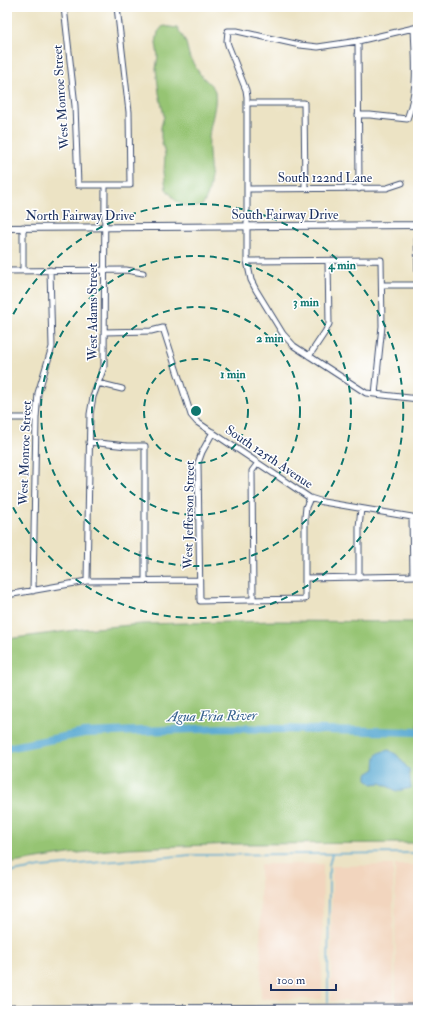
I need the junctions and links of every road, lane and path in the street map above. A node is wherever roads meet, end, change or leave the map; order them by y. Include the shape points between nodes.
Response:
1 (64, 7) edge
2 (117, 7) edge
3 (416, 27) edge
4 (358, 41) junction
5 (247, 102) junction
6 (358, 115) junction
7 (402, 183) dead end
8 (105, 185) junction
9 (305, 188) junction
10 (247, 189) junction
11 (359, 189) junction
12 (418, 200) edge
13 (417, 225) junction
14 (248, 226) junction
15 (22, 227) junction
16 (104, 227) junction
17 (153, 227) joint
18 (7, 228) edge
19 (247, 261) junction
20 (328, 261) junction
21 (50, 270) junction
22 (104, 270) junction
23 (7, 271) edge
24 (23, 271) junction
25 (143, 273) dead end
26 (382, 285) junction
27 (418, 285) edge
28 (418, 299) edge
29 (104, 332) junction
30 (309, 356) junction
31 (98, 382) junction
32 (122, 389) dead end
33 (375, 394) junction
34 (418, 399) edge
35 (7, 418) edge
36 (36, 418) junction
37 (213, 432) junction
38 (89, 442) junction
39 (258, 463) junction
40 (310, 498) junction
41 (361, 509) junction
42 (415, 576) edge
43 (305, 578) junction
44 (359, 578) junction
45 (87, 580) junction
46 (145, 580) junction
47 (199, 580) junction
48 (33, 591) junction
49 (7, 595) edge
50 (253, 600) junction
51 (418, 1007) edge
52 (7, 1008) edge

1 - 8 street, West Monroe Street via 75,106 78,185
2 - 8 street via 129,112 130,186
3 - 4 street
3 - 6 street via 416,85 407,119
4 - 5 street via 311,47 228,31 228,46 246,90
4 - 6 street
5 - 9 street via 304,102
5 - 10 street
6 - 11 street
7 - 11 street, South 122nd Lane via 387,188
8 - 16 street, West Adams Street
9 - 10 street, South 122nd Lane
9 - 11 street, South 122nd Lane
10 - 14 street
12 - 13 street
13 - 14 street, South Fairway Drive
13 - 27 street
14 - 17 street, South Fairway Drive
14 - 19 street
15 - 16 street, North Fairway Drive
15 - 18 street, North Fairway Drive
15 - 24 street
16 - 17 street, North Fairway Drive
16 - 22 street, West Adams Street
19 - 20 street
19 - 30 street via 251,280 283,334 294,346
20 - 26 street via 381,260
20 - 30 street via 328,324
21 - 22 street
21 - 24 street
21 - 36 street, West Monroe Street via 52,347 38,392
22 - 25 street
22 - 29 street, West Adams Street
23 - 24 street
26 - 27 street
26 - 33 street via 382,326
27 - 28 street
29 - 31 street, West Adams Street via 104,367
29 - 37 street, South 125th Avenue via 152,331 163,328 191,415 196,422
30 - 33 street via 366,393
31 - 32 street
31 - 38 street, West Adams Street via 90,414
33 - 34 street
35 - 36 street
36 - 48 street, West Monroe Street
37 - 39 street, South 125th Avenue
37 - 47 street, West Jefferson Street via 198,463
38 - 45 street, West Adams Street
38 - 46 street via 145,446
39 - 40 street, South 125th Avenue
39 - 50 street via 252,471
40 - 41 street, South 125th Avenue
40 - 43 street via 305,517
41 - 42 street, South 125th Avenue via 412,517
41 - 44 street
42 - 44 street
43 - 44 street
43 - 50 street via 305,598
45 - 46 street
45 - 48 street
46 - 47 street
47 - 50 street, West Jefferson Street via 200,600
48 - 49 street
51 - 52 street

